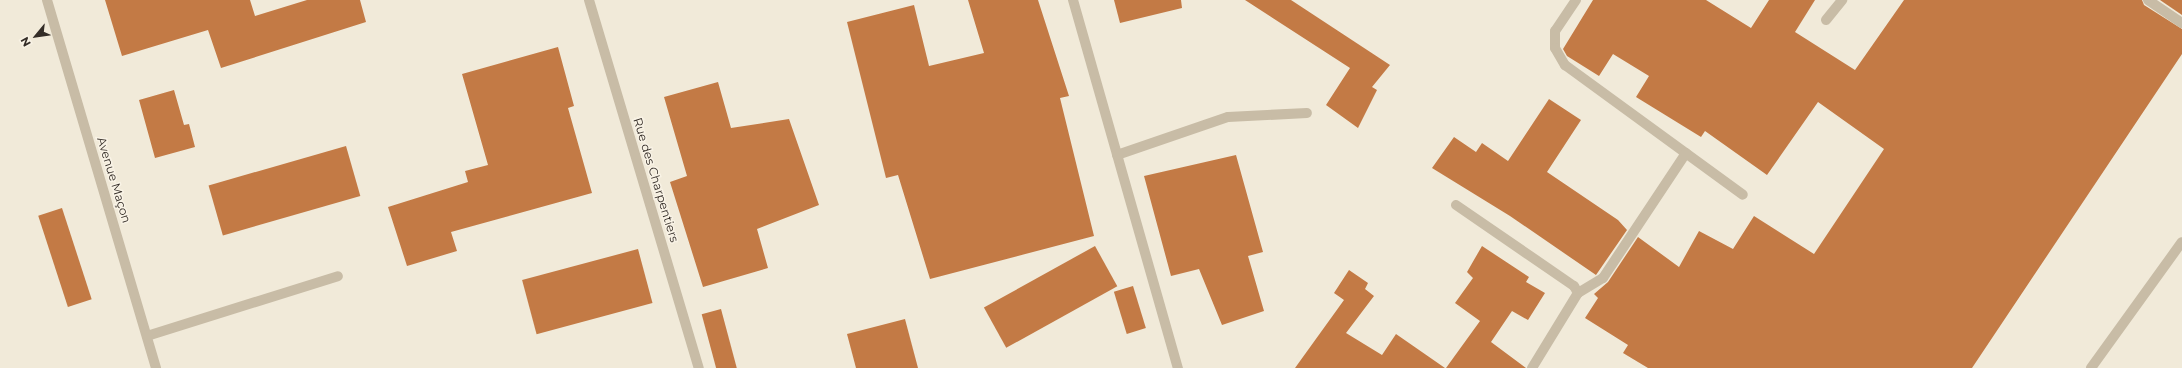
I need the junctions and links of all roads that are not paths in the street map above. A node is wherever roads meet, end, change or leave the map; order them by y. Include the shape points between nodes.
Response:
1 (46, 0) edge
2 (588, 0) edge
3 (1073, 0) edge
4 (1576, 0) edge
5 (1842, 0) edge
6 (2148, 0) edge
7 (1826, 20) dead end
8 (2182, 23) edge
9 (1307, 113) dead end
10 (1686, 153) junction
11 (1117, 155) junction
12 (1743, 195) dead end
13 (1456, 205) dead end
14 (2182, 242) edge
15 (338, 276) dead end
16 (1578, 293) junction
17 (147, 336) junction
18 (156, 368) edge
19 (699, 368) edge
20 (1178, 368) edge
21 (1532, 368) edge
22 (2092, 368) edge

1 - 17 street, Avenue Maçon
2 - 19 street, Rue des Charpentiers
3 - 11 street
4 - 10 street via 1555,31 1555,48 1565,66
5 - 7 street
6 - 8 street
9 - 11 street via 1228,116
10 - 12 street
10 - 16 street via 1602,278
11 - 20 street
13 - 16 street via 1574,286
14 - 22 street
15 - 17 street
16 - 21 street
17 - 18 street, Avenue Maçon

